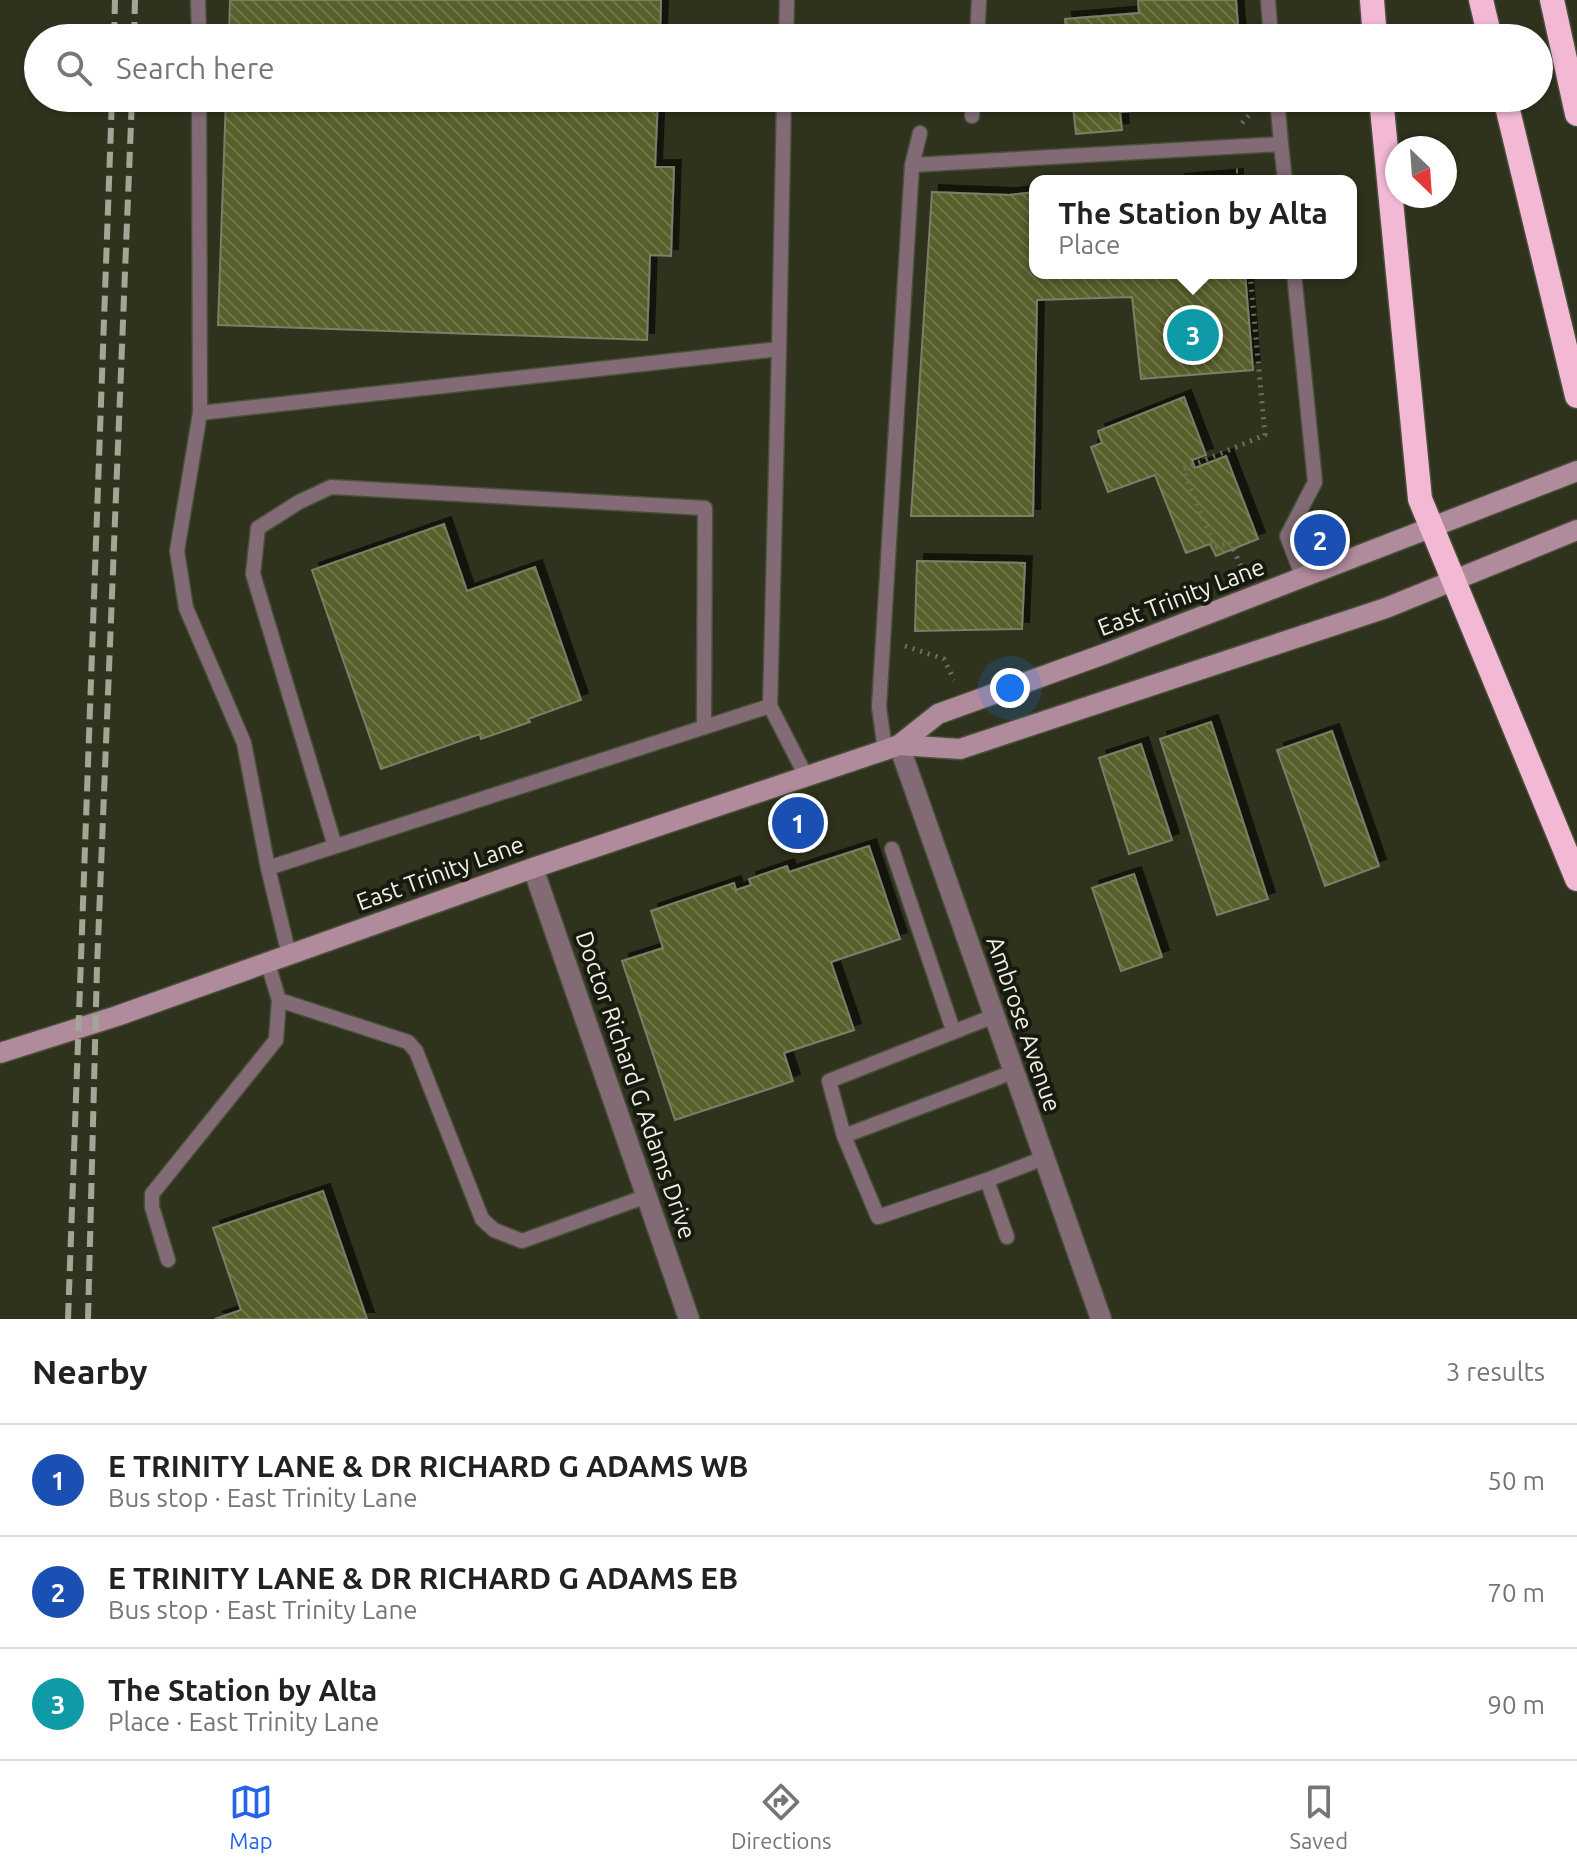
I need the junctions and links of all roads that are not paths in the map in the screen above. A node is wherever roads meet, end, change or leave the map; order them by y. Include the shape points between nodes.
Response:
1 (198, 0) edge
2 (787, 0) edge
3 (979, 0) edge
4 (1268, 0) edge
5 (1372, 0) edge
6 (1481, 0) edge
7 (1552, 0) edge
8 (199, 24) edge
9 (786, 24) edge
10 (978, 24) edge
11 (1270, 24) edge
12 (1374, 24) edge
13 (1487, 24) edge
14 (199, 112) edge
15 (784, 112) edge
16 (972, 112) edge
17 (1278, 112) edge
18 (1382, 112) edge
19 (1508, 112) edge
20 (1577, 114) edge
21 (972, 116) dead end
22 (920, 133) dead end
23 (1281, 144) junction
24 (912, 165) junction
25 (1284, 175) edge
26 (1295, 279) edge
27 (779, 349) junction
28 (1577, 396) edge
29 (200, 413) junction
30 (1577, 471) edge
31 (1441, 525) junction
32 (1577, 530) edge
33 (1303, 578) junction
34 (1460, 578) junction
35 (770, 706) junction
36 (704, 727) junction
37 (892, 748) junction
38 (806, 776) junction
39 (335, 846) junction
40 (892, 849) dead end
41 (268, 868) junction
42 (533, 868) junction
43 (1577, 879) edge
44 (289, 955) junction
45 (268, 964) junction
46 (279, 1000) junction
47 (994, 1016) junction
48 (953, 1030) junction
49 (0, 1053) edge
50 (1013, 1072) junction
51 (844, 1136) junction
52 (1044, 1158) junction
53 (987, 1180) junction
54 (647, 1196) junction
55 (1007, 1237) dead end
56 (168, 1260) dead end
57 (689, 1319) edge
58 (1101, 1319) edge

1 - 8 lane
2 - 9 lane
3 - 10 lane
4 - 11 lane
5 - 12 highway
6 - 13 highway
7 - 20 highway
14 - 29 lane
15 - 27 lane
16 - 21 lane
17 - 23 lane
18 - 31 highway via 1420,499
19 - 28 highway
22 - 24 lane
23 - 24 lane
23 - 25 lane
24 - 37 lane via 879,707
26 - 33 lane via 1315,482 1287,536
27 - 29 lane
27 - 35 lane
29 - 41 lane via 177,551 186,608 244,743
30 - 31 main road, East Trinity Lane
31 - 33 main road, East Trinity Lane
31 - 34 highway
32 - 34 main road, East Trinity Lane
33 - 37 main road, East Trinity Lane via 938,714
34 - 37 main road, East Trinity Lane via 1386,608 960,749
34 - 43 highway
35 - 36 lane
35 - 38 lane
36 - 39 lane
36 - 39 lane via 705,508 331,487 258,528 253,574
37 - 38 main road, East Trinity Lane
37 - 47 street, Ambrose Avenue
38 - 42 main road, East Trinity Lane
39 - 41 lane
40 - 48 lane
41 - 44 lane
42 - 44 main road, East Trinity Lane
42 - 54 street, Doctor Richard G Adams Drive
44 - 45 main road, East Trinity Lane
45 - 46 lane
45 - 49 main road, East Trinity Lane
46 - 54 lane via 408,1042 482,1219 494,1230 522,1241
46 - 56 lane via 276,1040 154,1189 152,1207
47 - 48 lane
47 - 50 street, Ambrose Avenue
48 - 51 lane via 829,1081
50 - 51 lane
50 - 52 street, Ambrose Avenue
51 - 53 lane via 878,1217
52 - 53 lane
52 - 58 street, Ambrose Avenue
53 - 55 lane
54 - 57 street, Doctor Richard G Adams Drive

